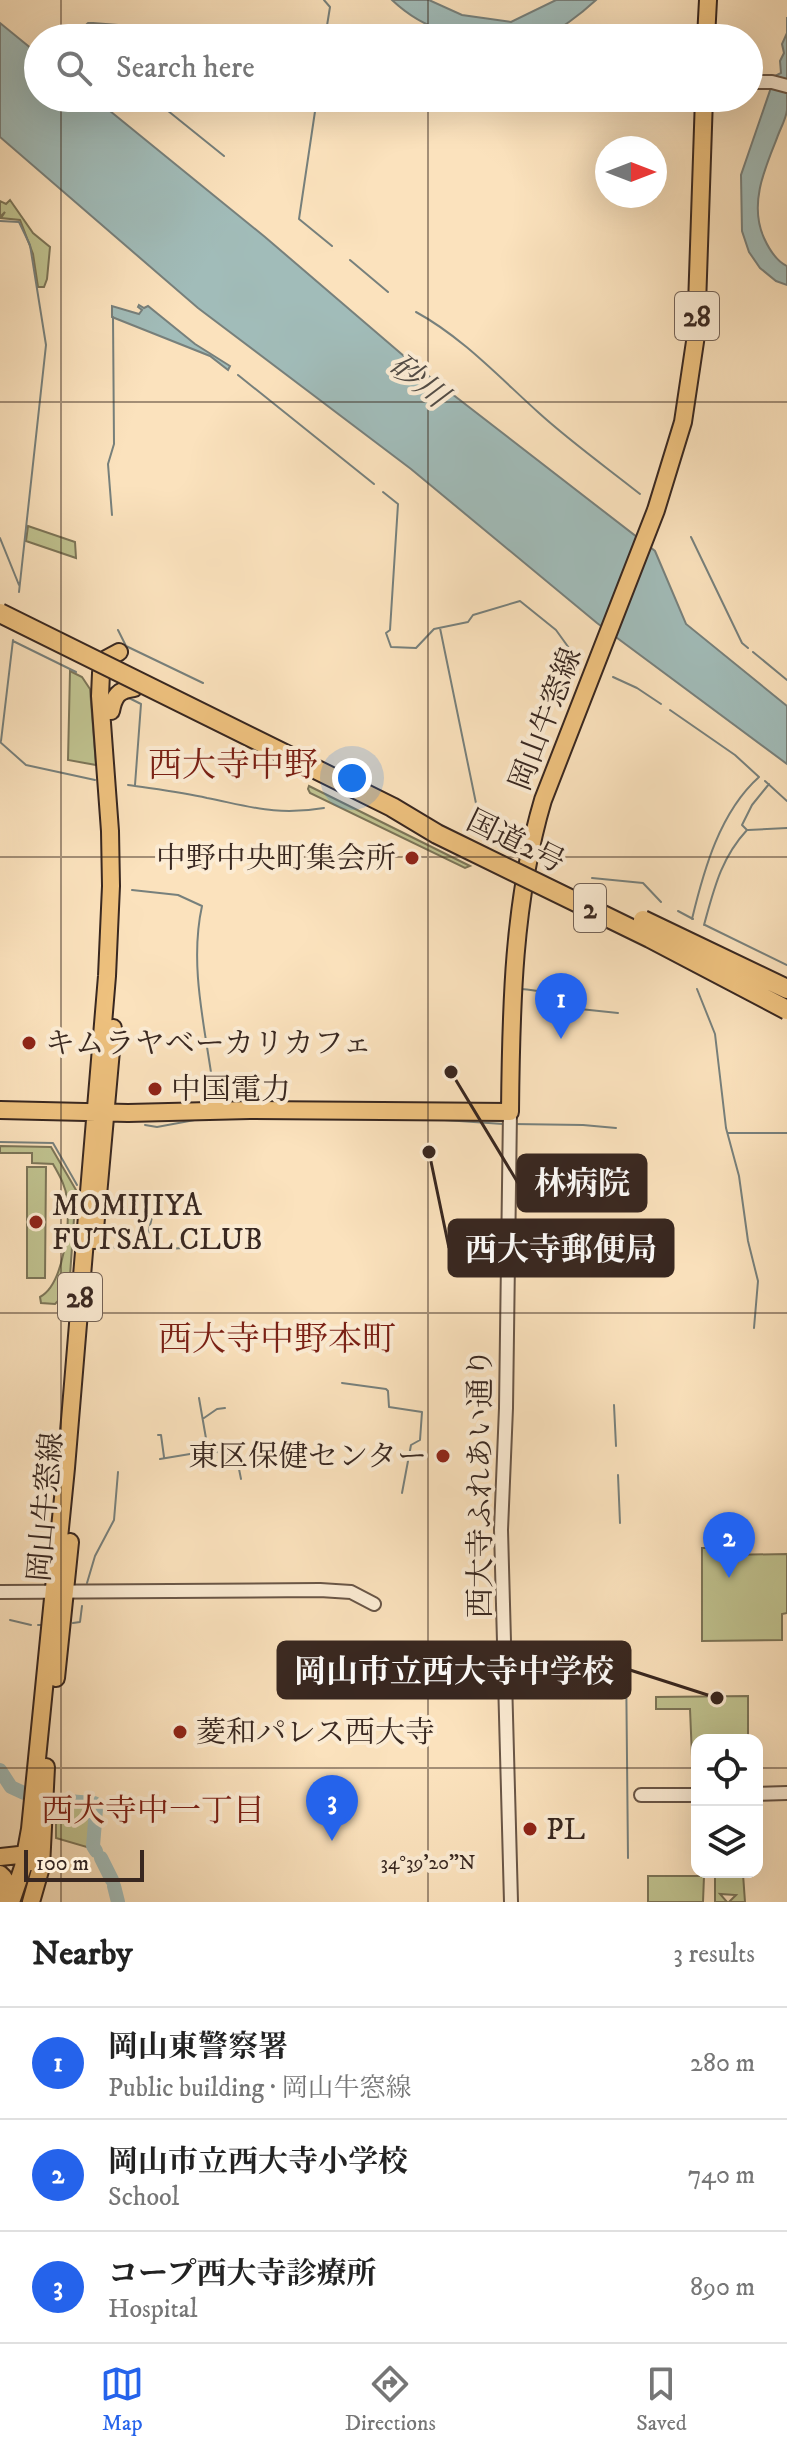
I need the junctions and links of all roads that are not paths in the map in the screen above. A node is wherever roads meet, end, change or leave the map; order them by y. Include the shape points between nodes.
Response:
1 (708, 0) edge
2 (707, 24) edge
3 (763, 82) edge
4 (787, 86) edge
5 (704, 112) edge
6 (0, 613) edge
7 (86, 666) dead end
8 (100, 688) junction
9 (134, 688) dead end
10 (111, 711) junction
11 (392, 807) junction
12 (787, 989) edge
13 (787, 1010) edge
14 (0, 1110) edge
15 (100, 1113) junction
16 (509, 1120) junction
17 (0, 1592) edge
18 (60, 1592) junction
19 (374, 1604) dead end
20 (787, 1793) edge
21 (763, 1794) edge
22 (641, 1795) dead end
23 (691, 1795) edge
24 (0, 1857) edge
25 (33, 1863) junction
26 (0, 1874) edge
27 (3, 1902) edge
28 (11, 1902) edge
29 (20, 1902) edge
30 (31, 1902) edge
31 (511, 1902) edge

1 - 2 main road
3 - 4 street
5 - 16 main road, 岡山牛窓線 / 28 via 693,367 678,442 543,800 529,853 512,986
6 - 11 highway, 国道2号 / 2, bridge
7 - 8 main road
8 - 10 main road, 岡山牛窓線 / 28 via 108,652
8 - 15 main road, 岡山牛窓線 / 28 via 111,886
9 - 10 main road via 115,696
10 - 15 main road, 岡山牛窓線 / 28 via 121,893
11 - 12 highway, 国道2号 / 2, bridge via 503,852
11 - 13 highway, 国道2号 / 2, bridge
14 - 15 main road
15 - 16 main road via 266,1110
15 - 18 main road, 岡山牛窓線 / 28
16 - 31 street, 西大寺ふれあい通り via 501,1530
17 - 18 street
18 - 19 street via 320,1590 351,1592
18 - 25 main road, 岡山牛窓線 / 28
18 - 25 main road, 岡山牛窓線 / 28 via 32,1816
20 - 21 street
22 - 23 street
24 - 25 main road via 14,1854
25 - 28 main road, 岡山牛窓線 / 28
25 - 29 main road, 岡山牛窓線 / 28
25 - 30 main road
26 - 27 main road via 7,1886

